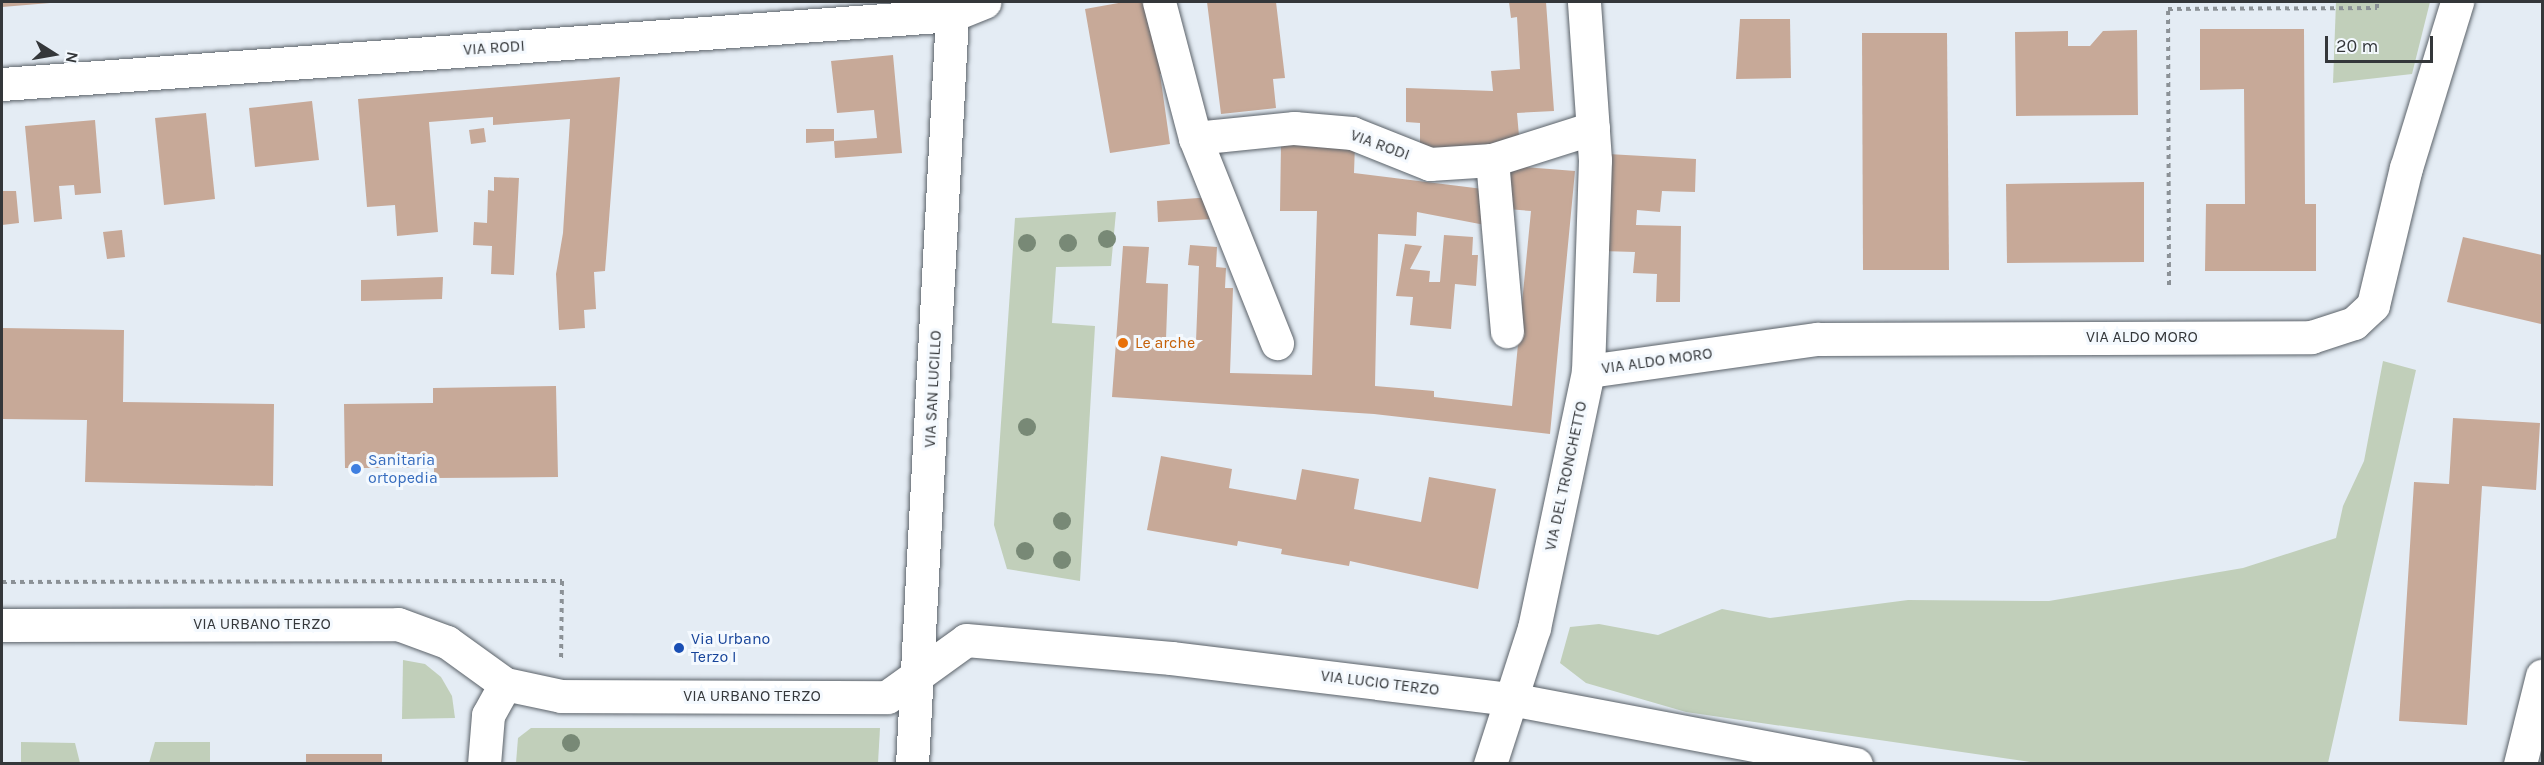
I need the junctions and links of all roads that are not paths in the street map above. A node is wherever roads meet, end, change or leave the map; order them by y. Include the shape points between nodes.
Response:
1 (985, 2) edge
2 (1159, 2) edge
3 (1584, 2) edge
4 (2457, 2) edge
5 (952, 15) junction
6 (2, 84) edge
7 (1593, 128) junction
8 (1195, 138) junction
9 (1492, 160) junction
10 (1507, 331) dead end
11 (1277, 343) dead end
12 (1588, 371) junction
13 (2, 625) edge
14 (918, 671) junction
15 (2542, 676) edge
16 (505, 684) junction
17 (1511, 699) junction
18 (1850, 763) edge
19 (484, 764) edge
20 (912, 764) edge
21 (1490, 764) edge
22 (2520, 764) edge

1 - 5 street, VIA RODI
2 - 8 street
3 - 7 street, VIA DEL TRONCHETTO
4 - 12 street, VIA ALDO MORO via 2406,168 2373,305 2354,324 2311,337 1817,339
5 - 6 street, VIA RODI
5 - 14 street, VIA SAN LUCILLO
7 - 9 street, VIA RODI
7 - 12 street, VIA DEL TRONCHETTO via 1594,253
8 - 9 street, VIA RODI via 1294,128 1352,133 1430,164
8 - 11 street
9 - 10 street
12 - 17 street, VIA DEL TRONCHETTO via 1534,628
13 - 16 street, VIA URBANO TERZO via 398,624 447,642
14 - 16 street, VIA URBANO TERZO via 887,697 561,696
14 - 17 street, VIA LUCIO TERZO via 966,640 1171,658
14 - 20 street, VIA SAN LUCILLO
15 - 22 street
16 - 19 street via 488,715
17 - 18 street, VIA LUCIO TERZO
17 - 21 street, VIA DEL TRONCHETTO

